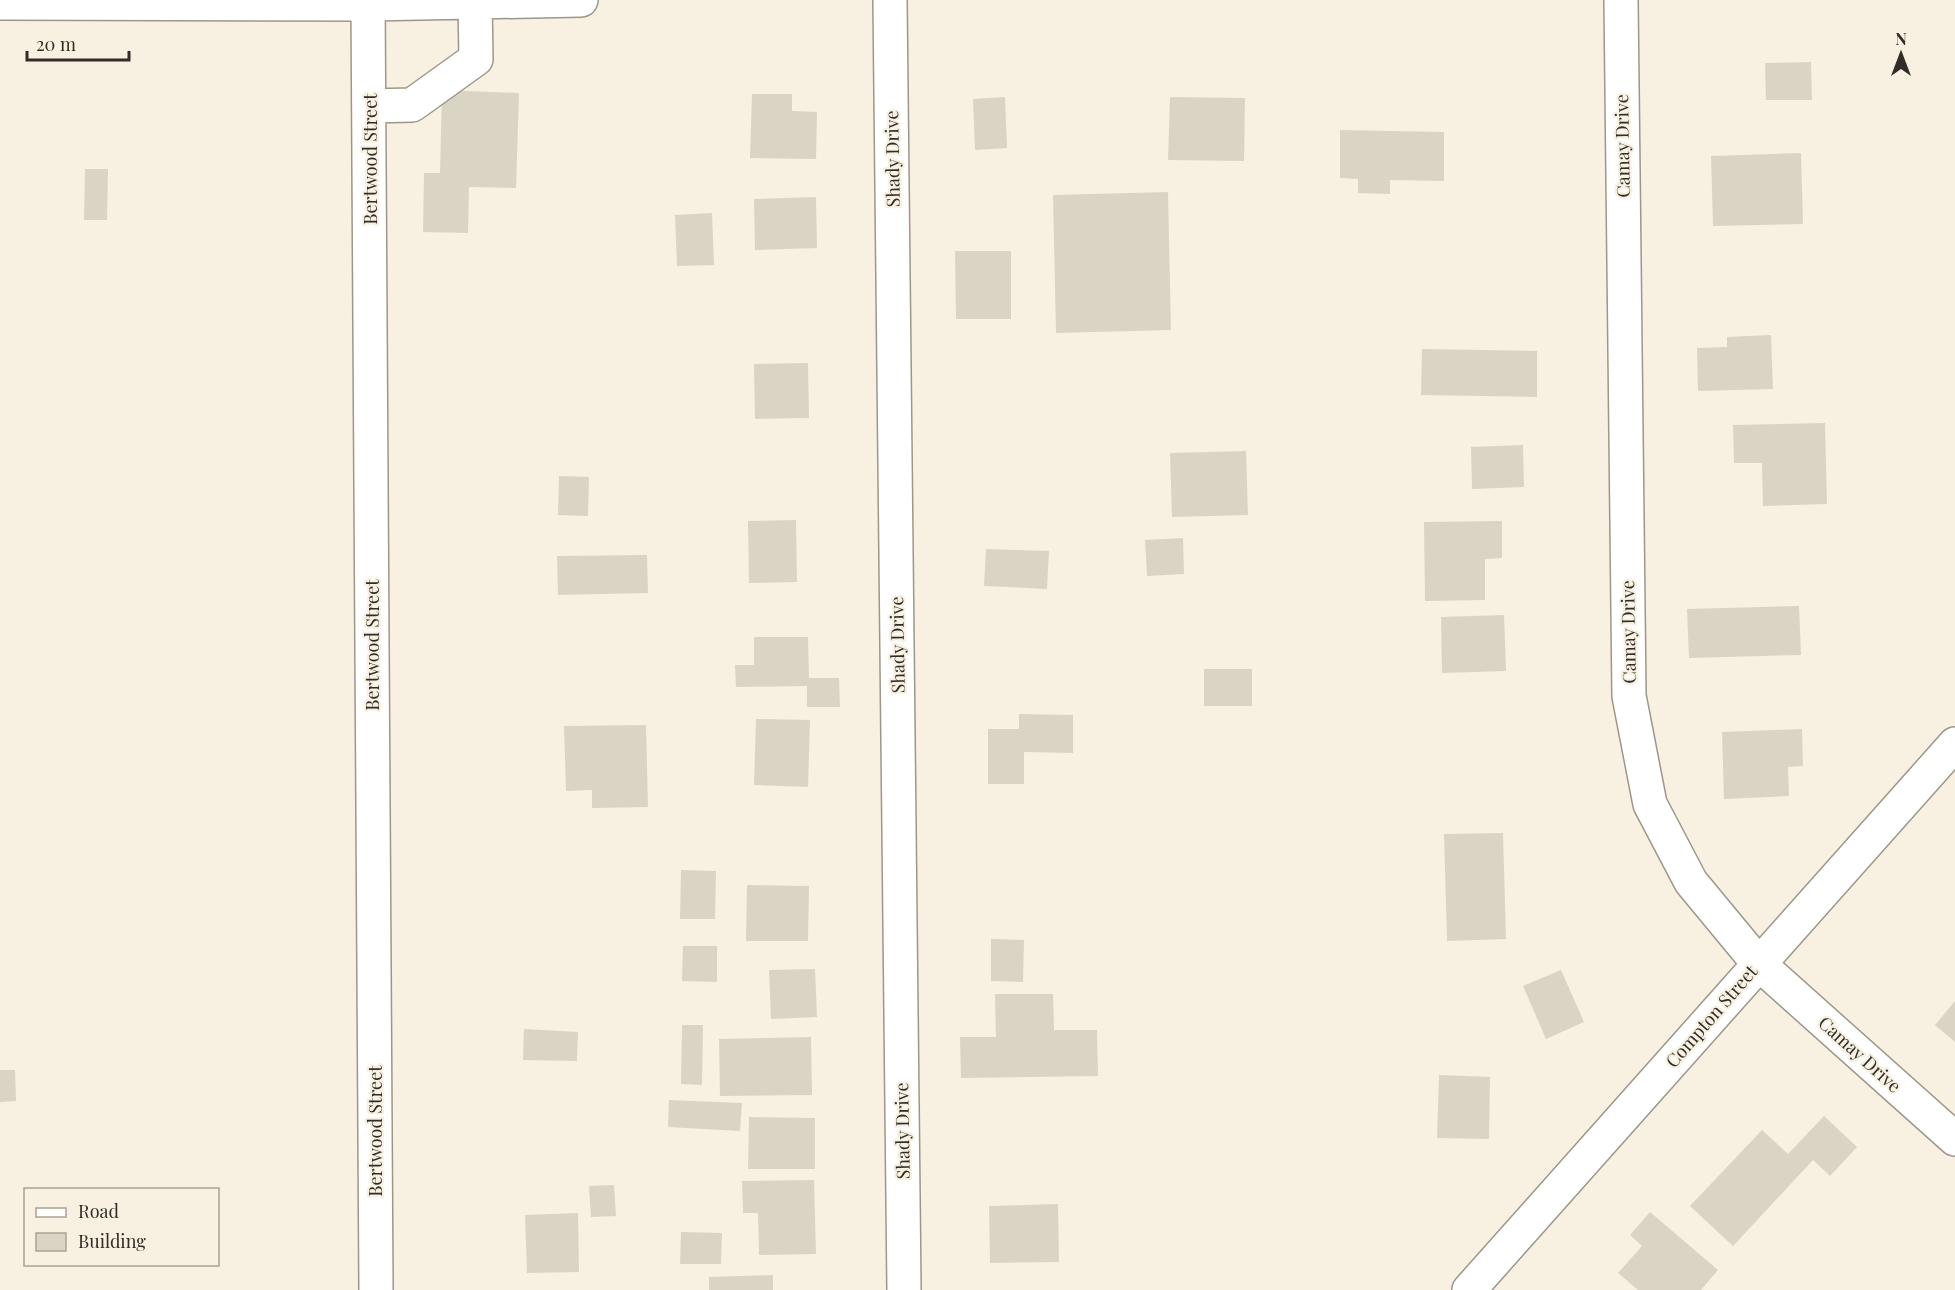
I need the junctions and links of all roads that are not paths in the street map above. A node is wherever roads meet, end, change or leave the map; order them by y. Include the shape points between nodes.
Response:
1 (581, 0) edge
2 (890, 0) edge
3 (1621, 0) edge
4 (368, 2) edge
5 (475, 2) junction
6 (0, 3) edge
7 (369, 106) junction
8 (1955, 744) edge
9 (1758, 963) junction
10 (1955, 1139) edge
11 (376, 1290) edge
12 (904, 1290) edge
13 (1469, 1290) edge

1 - 5 street
2 - 12 street, Shady Drive
3 - 9 street, Camay Drive via 1629,696 1650,804 1691,882
4 - 5 street
4 - 6 street
4 - 7 street, Bertwood Street
5 - 7 street via 476,59 412,105
7 - 11 street, Bertwood Street
8 - 9 street, Compton Street
9 - 10 street, Camay Drive
9 - 13 street, Compton Street

